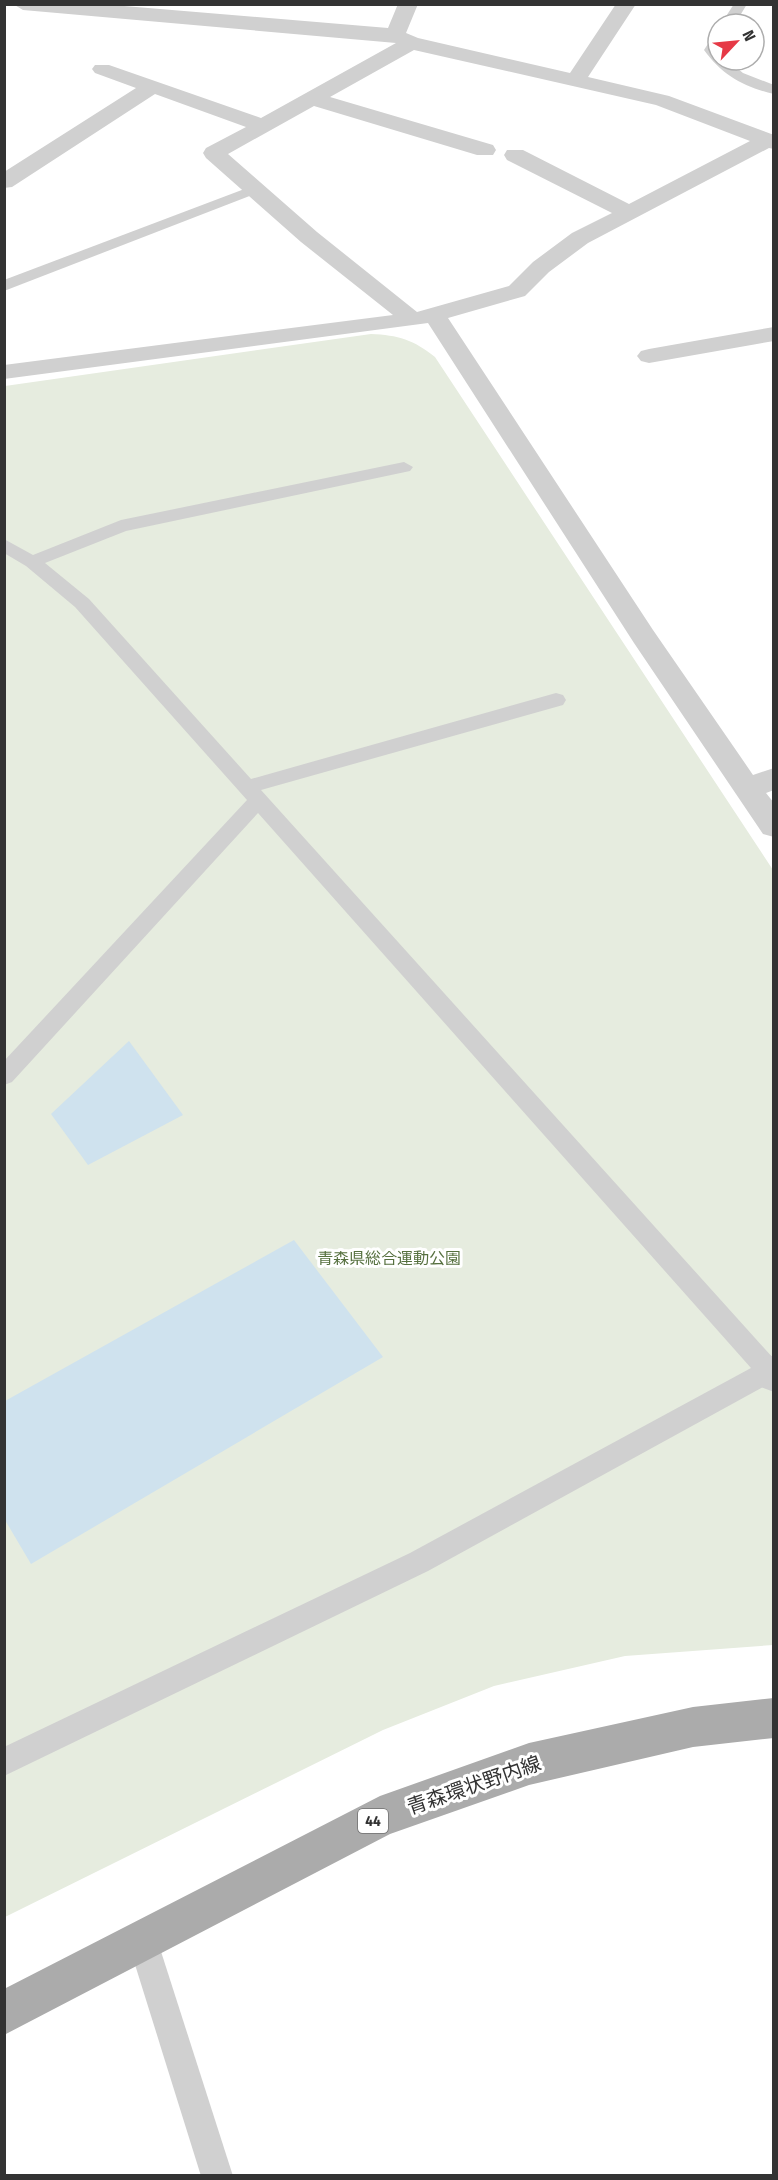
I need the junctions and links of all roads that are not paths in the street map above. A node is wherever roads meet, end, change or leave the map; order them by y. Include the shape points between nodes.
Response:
1 (23, 4) edge
2 (408, 4) edge
3 (626, 4) edge
4 (403, 39) junction
5 (102, 69) dead end
6 (729, 72) edge
7 (576, 80) junction
8 (152, 87) junction
9 (774, 90) edge
10 (314, 99) junction
11 (261, 125) junction
12 (770, 142) edge
13 (485, 150) dead end
14 (515, 155) dead end
15 (4, 182) edge
16 (255, 189) junction
17 (628, 212) junction
18 (4, 286) edge
19 (424, 318) junction
20 (774, 334) edge
21 (649, 356) dead end
22 (4, 372) edge
23 (404, 466) dead end
24 (4, 545) edge
25 (32, 562) junction
26 (556, 700) dead end
27 (774, 778) edge
28 (747, 789) junction
29 (253, 794) junction
30 (774, 826) edge
31 (4, 1076) edge
32 (771, 1374) edge
33 (774, 1718) edge
34 (4, 1762) edge
35 (142, 1939) junction
36 (4, 2013) edge
37 (217, 2175) edge

1 - 4 street
2 - 4 street
3 - 7 street
4 - 7 street
4 - 10 street
5 - 8 street
6 - 9 lane
7 - 12 street via 662,100
8 - 11 street
8 - 15 street
10 - 11 street
10 - 13 street
11 - 16 street via 214,153
12 - 17 street
14 - 17 street
16 - 18 lane
16 - 19 street
17 - 19 street via 580,238 517,291
19 - 22 street
19 - 28 street
20 - 21 street
23 - 25 lane via 121,526
24 - 25 lane
25 - 29 lane via 82,603
26 - 29 lane
27 - 28 street
28 - 30 street
29 - 31 lane
29 - 32 lane
32 - 34 lane via 419,1562
33 - 35 main road, 青森環状野内線 / 44 via 693,1727 529,1764 380,1817
35 - 36 main road, 青森環状野内線 / 44
35 - 37 lane

